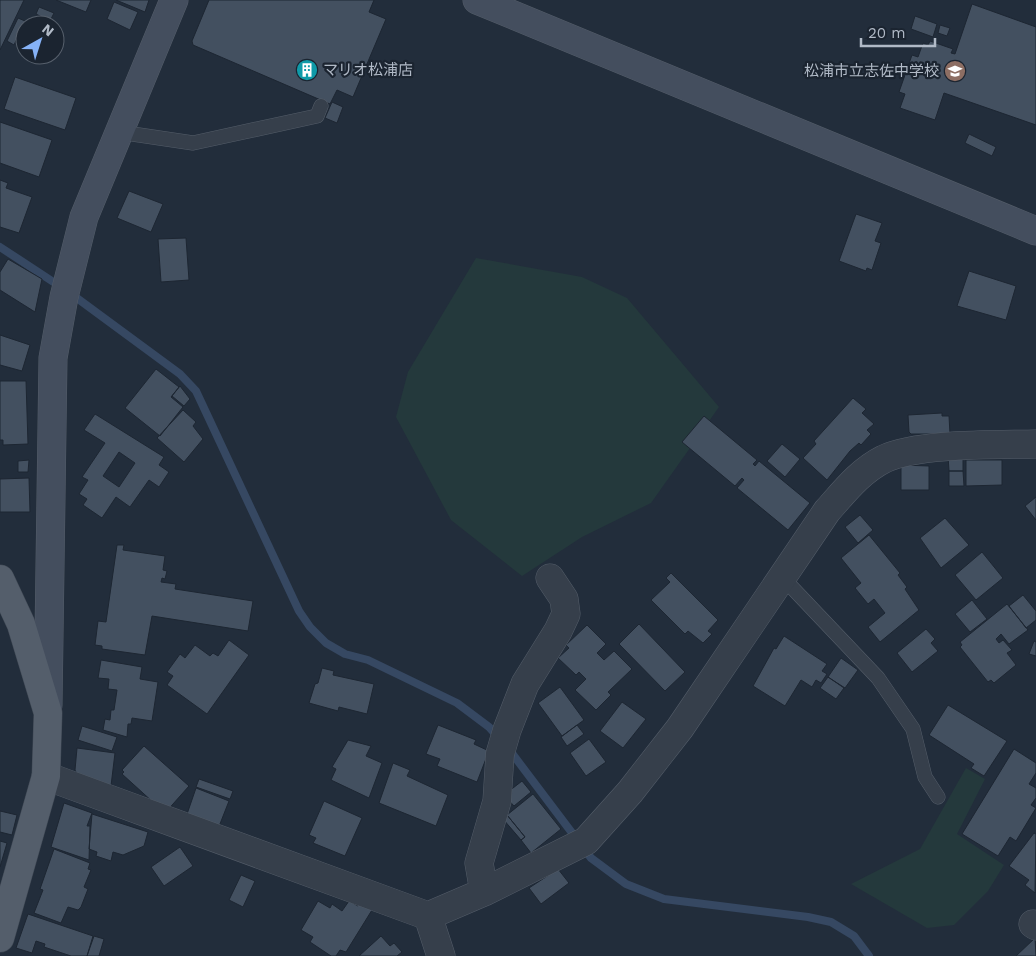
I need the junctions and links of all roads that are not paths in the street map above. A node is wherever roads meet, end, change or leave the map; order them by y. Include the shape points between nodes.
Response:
1 (174, 0) edge
2 (480, 1) edge
3 (321, 106) dead end
4 (119, 132) junction
5 (1036, 231) edge
6 (1036, 444) edge
7 (550, 578) dead end
8 (784, 578) junction
9 (0, 579) edge
10 (48, 713) junction
11 (46, 776) junction
12 (938, 797) dead end
13 (484, 892) junction
14 (428, 916) junction
15 (0, 938) edge
16 (441, 956) edge

1 - 4 street
2 - 5 street
3 - 4 lane via 317,116 193,143
4 - 10 street via 84,217 53,358
6 - 8 street via 915,450 884,459 855,479 827,511
7 - 13 street via 564,599 566,614 525,684 503,742 497,802 479,863
8 - 12 lane via 878,678 913,729 925,777
8 - 13 street via 680,728 630,792 576,847
9 - 10 main road via 21,624
10 - 11 main road
11 - 14 street
11 - 15 main road
13 - 14 street
14 - 16 street

